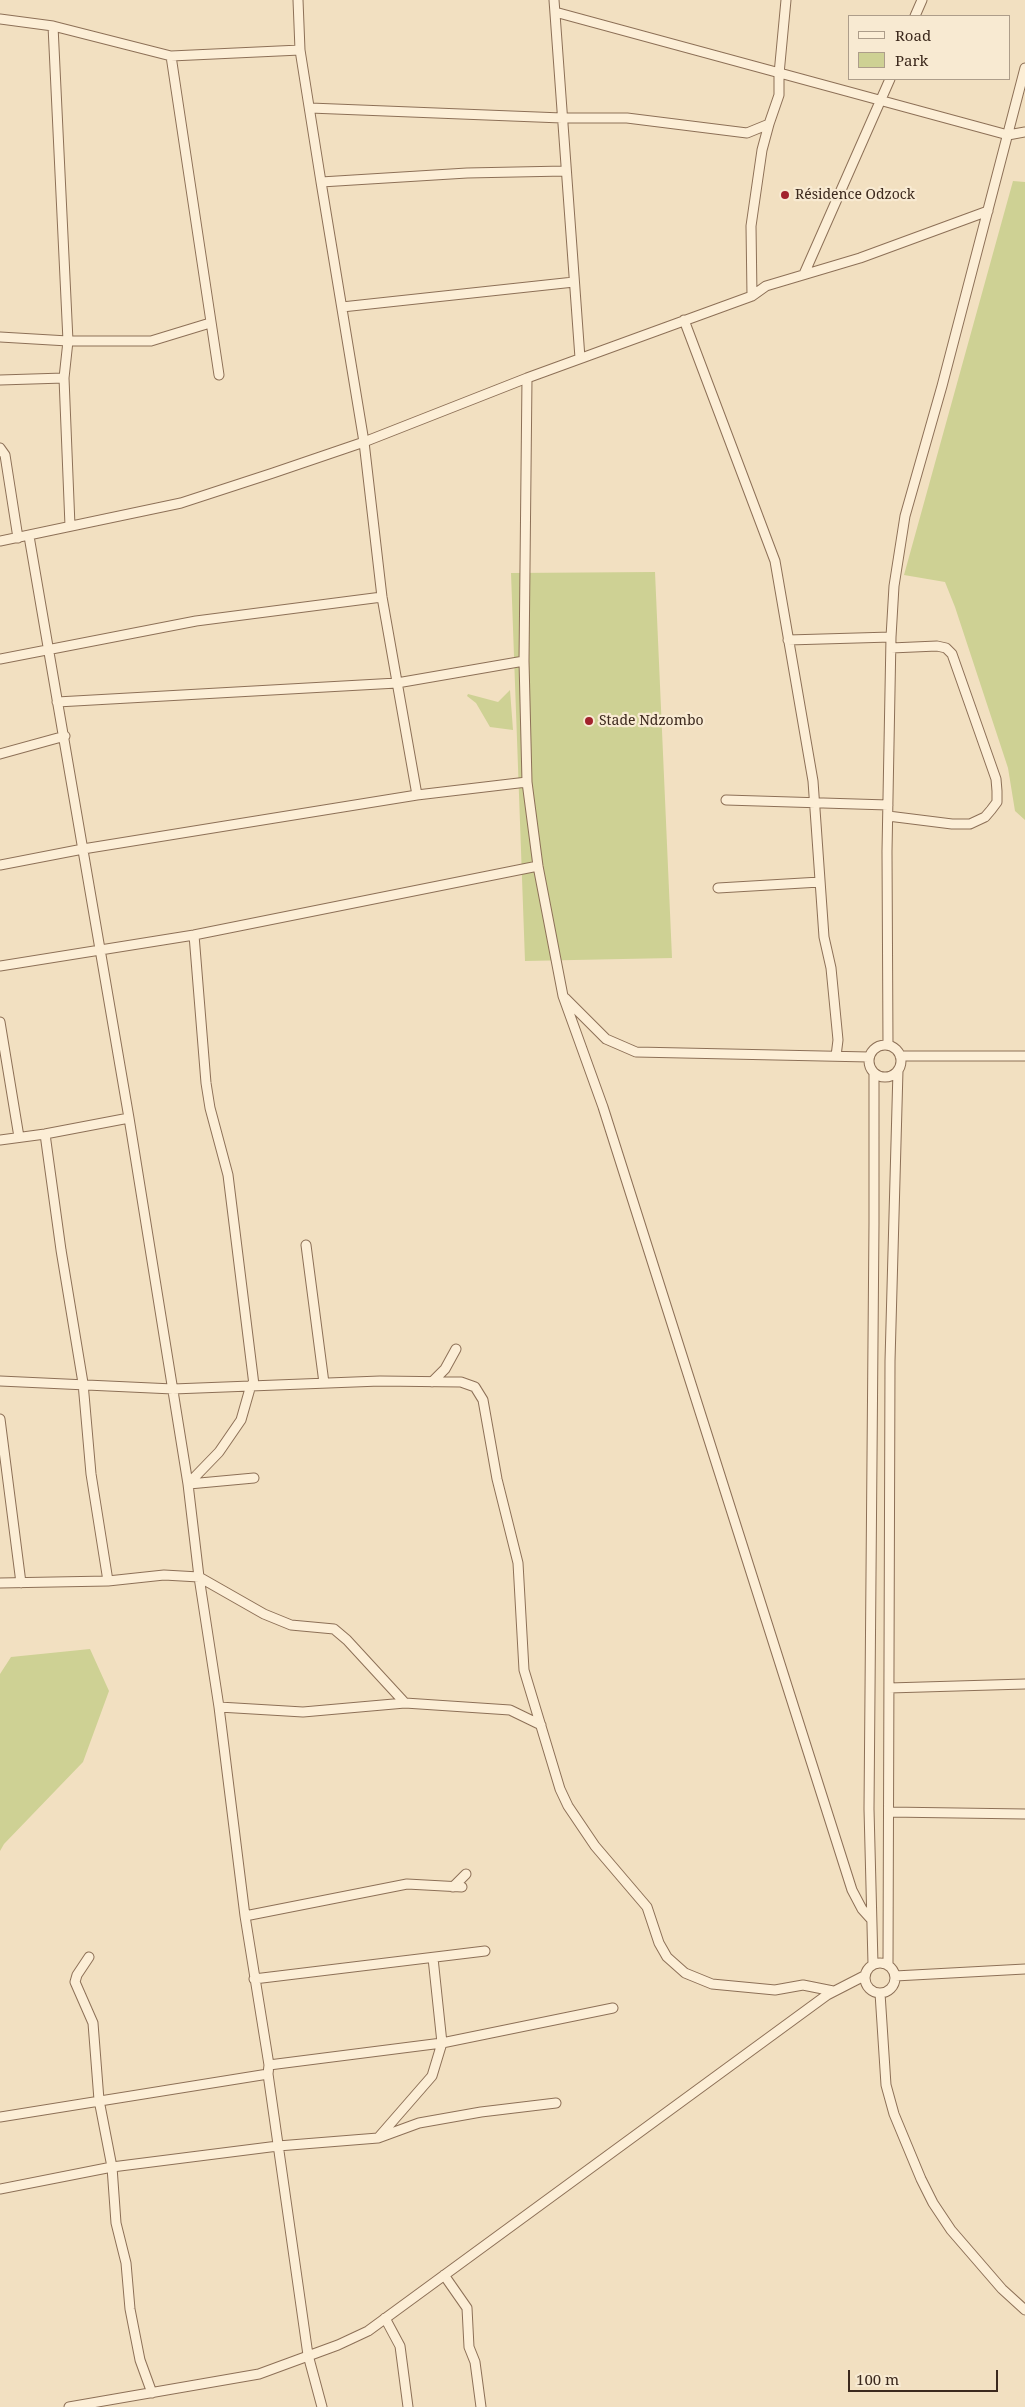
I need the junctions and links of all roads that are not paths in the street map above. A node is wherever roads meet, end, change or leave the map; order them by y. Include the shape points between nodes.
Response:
1 (298, 0) edge
2 (554, 0) edge
3 (786, 0) edge
4 (922, 0) edge
5 (555, 12) junction
6 (915, 15) edge
7 (0, 19) edge
8 (53, 26) junction
9 (300, 50) junction
10 (171, 56) junction
11 (1025, 68) edge
12 (779, 74) junction
13 (890, 80) edge
14 (881, 101) junction
15 (310, 108) junction
16 (562, 118) junction
17 (769, 124) junction
18 (1025, 132) edge
19 (1008, 135) junction
20 (565, 171) junction
21 (321, 182) junction
22 (988, 211) junction
23 (804, 274) junction
24 (574, 282) junction
25 (752, 296) junction
26 (342, 307) junction
27 (684, 320) junction
28 (210, 322) junction
29 (0, 337) edge
30 (68, 341) junction
31 (580, 358) junction
32 (219, 375) dead end
33 (64, 378) junction
34 (527, 378) junction
35 (0, 380) edge
36 (364, 442) junction
37 (0, 448) edge
38 (70, 526) junction
39 (29, 536) junction
40 (18, 538) junction
41 (0, 541) edge
42 (382, 597) junction
43 (891, 637) junction
44 (788, 640) junction
45 (891, 648) junction
46 (48, 649) junction
47 (0, 659) edge
48 (524, 661) junction
49 (397, 683) junction
50 (57, 702) junction
51 (65, 736) junction
52 (0, 754) edge
53 (527, 782) junction
54 (417, 795) junction
55 (726, 800) dead end
56 (814, 804) junction
57 (888, 805) junction
58 (888, 816) junction
59 (83, 849) junction
60 (0, 865) edge
61 (538, 866) junction
62 (820, 882) junction
63 (718, 888) dead end
64 (194, 935) junction
65 (99, 949) junction
66 (0, 966) edge
67 (562, 996) junction
68 (0, 1022) edge
69 (888, 1046) junction
70 (836, 1056) junction
71 (900, 1056) junction
72 (1025, 1056) edge
73 (869, 1057) junction
74 (898, 1070) junction
75 (874, 1073) junction
76 (129, 1118) junction
77 (45, 1134) junction
78 (19, 1137) junction
79 (0, 1140) edge
80 (306, 1244) dead end
81 (456, 1349) dead end
82 (0, 1381) edge
83 (432, 1382) junction
84 (83, 1383) junction
85 (324, 1383) junction
86 (252, 1385) junction
87 (173, 1389) junction
88 (0, 1419) edge
89 (254, 1478) dead end
90 (188, 1484) junction
91 (199, 1577) junction
92 (108, 1581) junction
93 (0, 1583) edge
94 (21, 1583) junction
95 (1025, 1684) edge
96 (889, 1688) junction
97 (405, 1703) junction
98 (219, 1707) junction
99 (541, 1725) junction
100 (889, 1812) junction
101 (1025, 1814) edge
102 (466, 1874) dead end
103 (246, 1916) junction
104 (871, 1919) junction
105 (485, 1951) dead end
106 (89, 1958) dead end
107 (432, 1958) junction
108 (873, 1964) junction
109 (888, 1965) junction
110 (1025, 1969) edge
111 (864, 1976) junction
112 (895, 1976) junction
113 (254, 1979) junction
114 (832, 1991) junction
115 (880, 1993) junction
116 (613, 2008) dead end
117 (442, 2043) junction
118 (268, 2069) junction
119 (99, 2100) junction
120 (556, 2103) dead end
121 (0, 2117) edge
122 (378, 2138) junction
123 (278, 2146) junction
124 (112, 2167) junction
125 (0, 2189) edge
126 (444, 2275) junction
127 (1025, 2310) edge
128 (386, 2318) junction
129 (308, 2355) junction
130 (152, 2393) junction
131 (69, 2407) edge
132 (322, 2407) edge
133 (408, 2407) edge
134 (481, 2407) edge

1 - 9 street
2 - 5 street
3 - 12 street
4 - 6 street
5 - 12 street
5 - 16 street
7 - 8 street
8 - 10 street
8 - 30 street
9 - 10 street
9 - 15 street
10 - 28 street
11 - 19 street
12 - 14 street
12 - 17 street via 779,95
13 - 14 street
14 - 19 street
14 - 23 street
15 - 16 street
15 - 21 street
16 - 17 street via 627,118 748,133
16 - 20 street
17 - 25 street via 751,226
18 - 19 street
19 - 22 street
20 - 21 street
20 - 24 street
21 - 26 street
22 - 23 street via 860,258
22 - 43 street via 905,516 892,598
23 - 25 street via 766,286
24 - 26 street
24 - 31 street
25 - 27 street
26 - 36 street
27 - 31 street
27 - 44 street via 770,545
28 - 30 street via 151,341
28 - 32 street
29 - 30 street
30 - 33 street
31 - 34 street
33 - 35 street
33 - 38 street
34 - 36 street
34 - 48 street
36 - 38 street via 181,503
36 - 42 street
37 - 40 street via 4,455
38 - 39 street
39 - 40 street
39 - 46 street
40 - 41 street
42 - 46 street via 196,621
42 - 49 street
43 - 44 street
43 - 45 street
44 - 56 street via 813,781
45 - 57 street
45 - 58 street via 937,646 952,654 998,791 997,802 991,810 970,824
46 - 47 street
46 - 50 street
48 - 49 street
48 - 53 street
49 - 50 street
49 - 54 street
50 - 51 street
51 - 52 street
51 - 59 street
53 - 54 street
53 - 61 street
54 - 59 street
55 - 56 street
56 - 57 street
56 - 62 street
57 - 58 street
58 - 69 street
59 - 60 street
59 - 65 street
61 - 64 street
61 - 67 street
62 - 63 street
62 - 70 street via 838,1040
64 - 65 street
64 - 86 street via 206,1083 228,1175
65 - 66 street
65 - 76 street
67 - 70 street via 606,1039 636,1052
67 - 104 street via 627,1181 852,1890
68 - 78 street
69 - 71 street
69 - 73 street via 873,1050
70 - 73 street
71 - 72 street
71 - 74 street
73 - 75 street
74 - 75 street via 886,1077
74 - 96 street via 890,1361
75 - 104 street
76 - 77 street
76 - 87 street
77 - 78 street
77 - 84 street
78 - 79 street
80 - 85 street
81 - 83 street via 445,1370
82 - 84 street
83 - 85 street
83 - 99 street via 469,1384 475,1387 483,1400 497,1479 518,1562 523,1664
84 - 87 street
84 - 92 street via 90,1474
85 - 86 street
86 - 87 street
86 - 90 street via 241,1420 219,1452
87 - 90 street
88 - 94 street
89 - 90 street
90 - 91 street
91 - 92 street via 164,1575
91 - 97 street via 283,1622 334,1629
91 - 98 street
92 - 94 street
93 - 94 street
95 - 96 street
96 - 100 street
97 - 98 street via 304,1712
97 - 99 street via 510,1710
98 - 103 street
99 - 114 street via 568,1806 595,1846 647,1907 659,1943 676,1966 712,1984 775,1990 803,1985
100 - 101 street
100 - 109 street
102 - 103 street via 457,1887 407,1884
103 - 113 street
104 - 108 street
105 - 107 street
106 - 119 street via 75,1982 93,2023
107 - 113 street
107 - 117 street
108 - 109 street via 881,1962
108 - 111 street
109 - 112 street
110 - 112 street
111 - 114 street
111 - 115 street via 870,1990
112 - 115 street via 892,1988
113 - 118 street
114 - 126 street
115 - 127 street via 886,2085 921,2179 951,2230 1002,2289
116 - 117 street
117 - 118 street
117 - 122 street via 432,2076
118 - 119 street
118 - 123 street
119 - 121 street
119 - 124 street
120 - 122 street via 419,2123
122 - 123 street
123 - 124 street
123 - 129 street
124 - 125 street
124 - 130 street via 116,2223 126,2263 130,2309 140,2360
126 - 128 street
126 - 134 street via 467,2308 469,2347 475,2362
128 - 129 street via 368,2331
128 - 133 street via 400,2346
129 - 130 street via 259,2374
129 - 132 street
130 - 131 street

